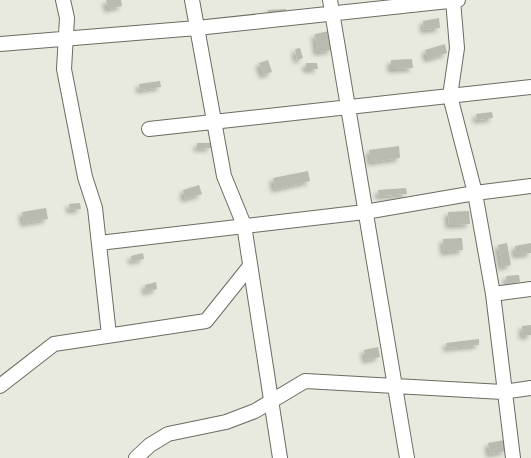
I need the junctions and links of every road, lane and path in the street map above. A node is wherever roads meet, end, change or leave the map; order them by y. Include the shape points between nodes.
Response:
1 (63, 0) edge
2 (192, 0) edge
3 (455, 0) edge
4 (331, 7) edge
5 (197, 28) junction
6 (66, 38) junction
7 (0, 44) edge
8 (531, 87) edge
9 (450, 96) junction
10 (348, 107) junction
11 (214, 121) junction
12 (149, 129) dead end
13 (531, 186) edge
14 (475, 192) junction
15 (365, 212) junction
16 (244, 225) junction
17 (99, 243) junction
18 (250, 266) junction
19 (531, 289) edge
20 (493, 294) junction
21 (109, 335) junction
22 (0, 386) edge
23 (395, 386) junction
24 (531, 388) edge
25 (505, 392) junction
26 (271, 402) junction
27 (136, 458) edge
28 (280, 458) edge
29 (407, 458) edge
30 (513, 458) edge

1 - 6 street via 67,18
2 - 5 street
3 - 4 street
3 - 9 street via 457,48
4 - 5 street
4 - 10 street
5 - 6 street
5 - 11 street
6 - 7 street
6 - 17 street via 64,69 85,177 95,208
8 - 9 street
9 - 10 street
9 - 14 street
10 - 11 street
10 - 15 street
11 - 12 street
11 - 16 street via 224,176
13 - 14 street
14 - 15 street
14 - 20 street
15 - 16 street
15 - 23 street
16 - 17 street
16 - 18 street
17 - 21 street
18 - 21 street via 206,321
18 - 26 street
19 - 20 street
20 - 25 street
21 - 22 street via 54,344
23 - 25 street
23 - 26 street via 305,381
23 - 29 street
24 - 25 street
25 - 30 street
26 - 27 street via 226,422 168,434
26 - 28 street

